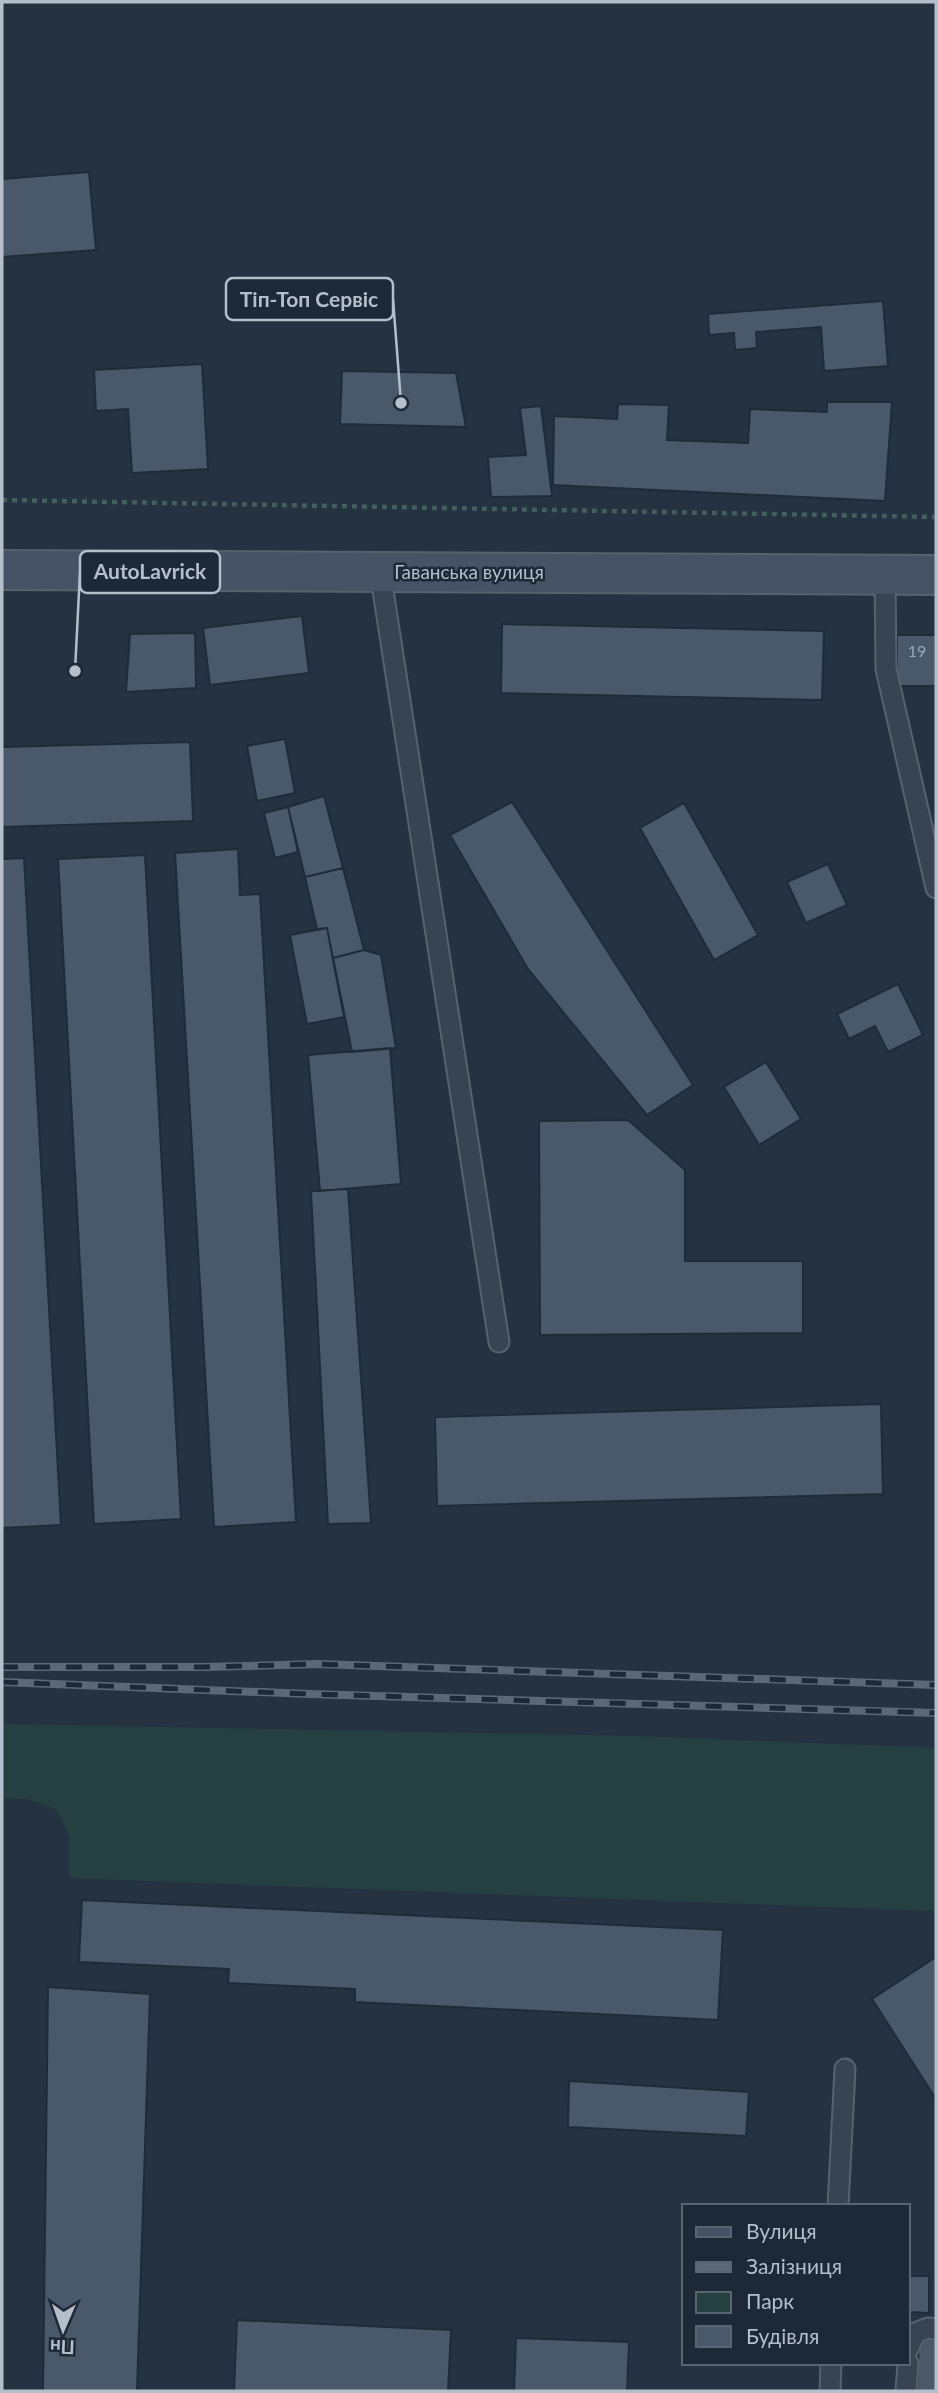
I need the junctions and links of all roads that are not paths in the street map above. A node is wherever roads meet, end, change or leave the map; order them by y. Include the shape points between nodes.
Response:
1 (2, 569) edge
2 (380, 571) junction
3 (885, 574) junction
4 (936, 575) edge
5 (936, 888) edge
6 (499, 1342) dead end
7 (845, 2069) dead end
8 (838, 2204) edge
9 (936, 2329) edge
10 (910, 2344) edge
11 (831, 2365) edge
12 (908, 2365) edge
13 (830, 2391) edge
14 (906, 2391) edge

1 - 2 street, Гаванська вулиця
2 - 3 street, Гаванська вулиця
2 - 6 lane
3 - 4 street, Гаванська вулиця
3 - 5 lane via 886,669
7 - 8 lane
9 - 10 lane via 915,2333
11 - 13 lane
12 - 14 lane

